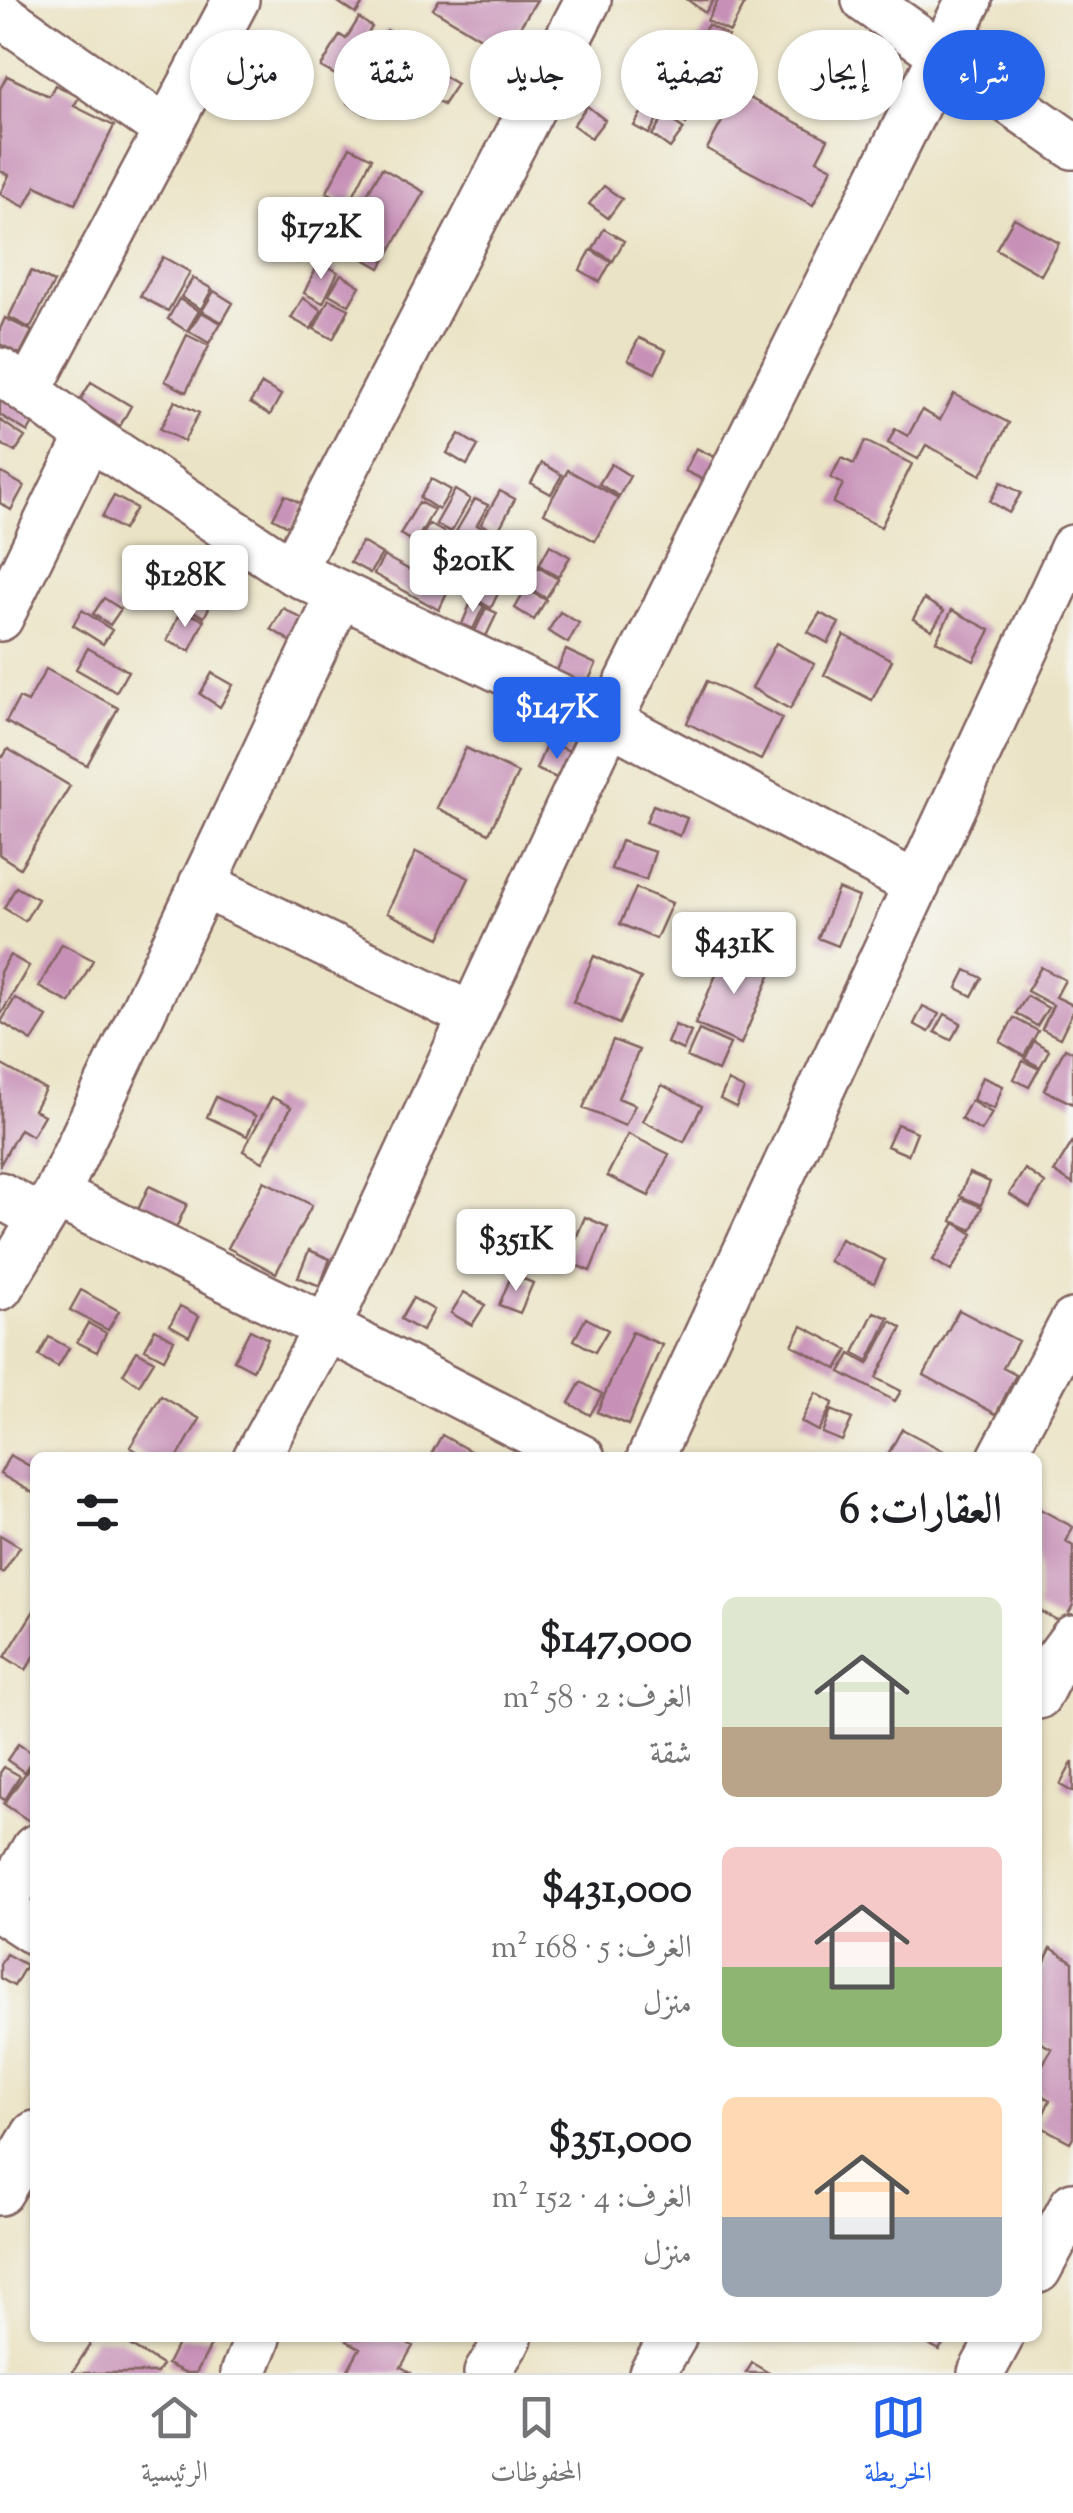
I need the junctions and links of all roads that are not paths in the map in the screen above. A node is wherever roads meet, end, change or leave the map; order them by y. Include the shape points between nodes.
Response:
1 (236, 0) edge
2 (588, 0) edge
3 (864, 0) edge
4 (969, 0) edge
5 (0, 14) edge
6 (954, 30) edge
7 (923, 41) edge
8 (923, 92) edge
9 (1036, 120) edge
10 (167, 130) junction
11 (1073, 146) edge
12 (14, 381) edge
13 (89, 436) junction
14 (1073, 548) edge
15 (292, 571) junction
16 (340, 594) junction
17 (0, 618) edge
18 (1056, 630) edge
19 (610, 721) junction
20 (202, 884) junction
21 (917, 885) junction
22 (472, 1016) junction
23 (0, 1195) edge
24 (48, 1207) junction
25 (0, 1287) edge
26 (1073, 1322) edge
27 (327, 1328) junction
28 (259, 1452) edge
29 (570, 1452) edge
30 (653, 1452) edge
31 (1004, 1452) edge
32 (1073, 1638) edge
33 (1042, 1688) edge
34 (30, 1857) edge
35 (0, 1909) edge
36 (30, 1929) edge
37 (30, 2142) edge
38 (0, 2192) edge
39 (1073, 2205) edge
40 (1042, 2263) edge
41 (256, 2342) edge
42 (505, 2342) edge
43 (671, 2342) edge
44 (998, 2342) edge
45 (244, 2373) edge
46 (486, 2373) edge
47 (652, 2373) edge
48 (981, 2373) edge

1 - 10 street
2 - 15 street
3 - 7 street
4 - 6 street
5 - 10 street
8 - 19 street
9 - 11 street
10 - 12 street
12 - 13 street
13 - 15 street
13 - 17 street
14 - 18 street
15 - 16 street
16 - 19 street
16 - 20 street
18 - 21 street
19 - 21 street
19 - 22 street
20 - 22 street
20 - 24 street
21 - 30 street
22 - 27 street
23 - 24 street
24 - 25 street
24 - 27 street
26 - 31 street
27 - 28 street
27 - 29 street
32 - 33 street
34 - 35 street
35 - 36 street
37 - 38 street
39 - 40 street
41 - 45 street
42 - 46 street
43 - 47 street
44 - 48 street

